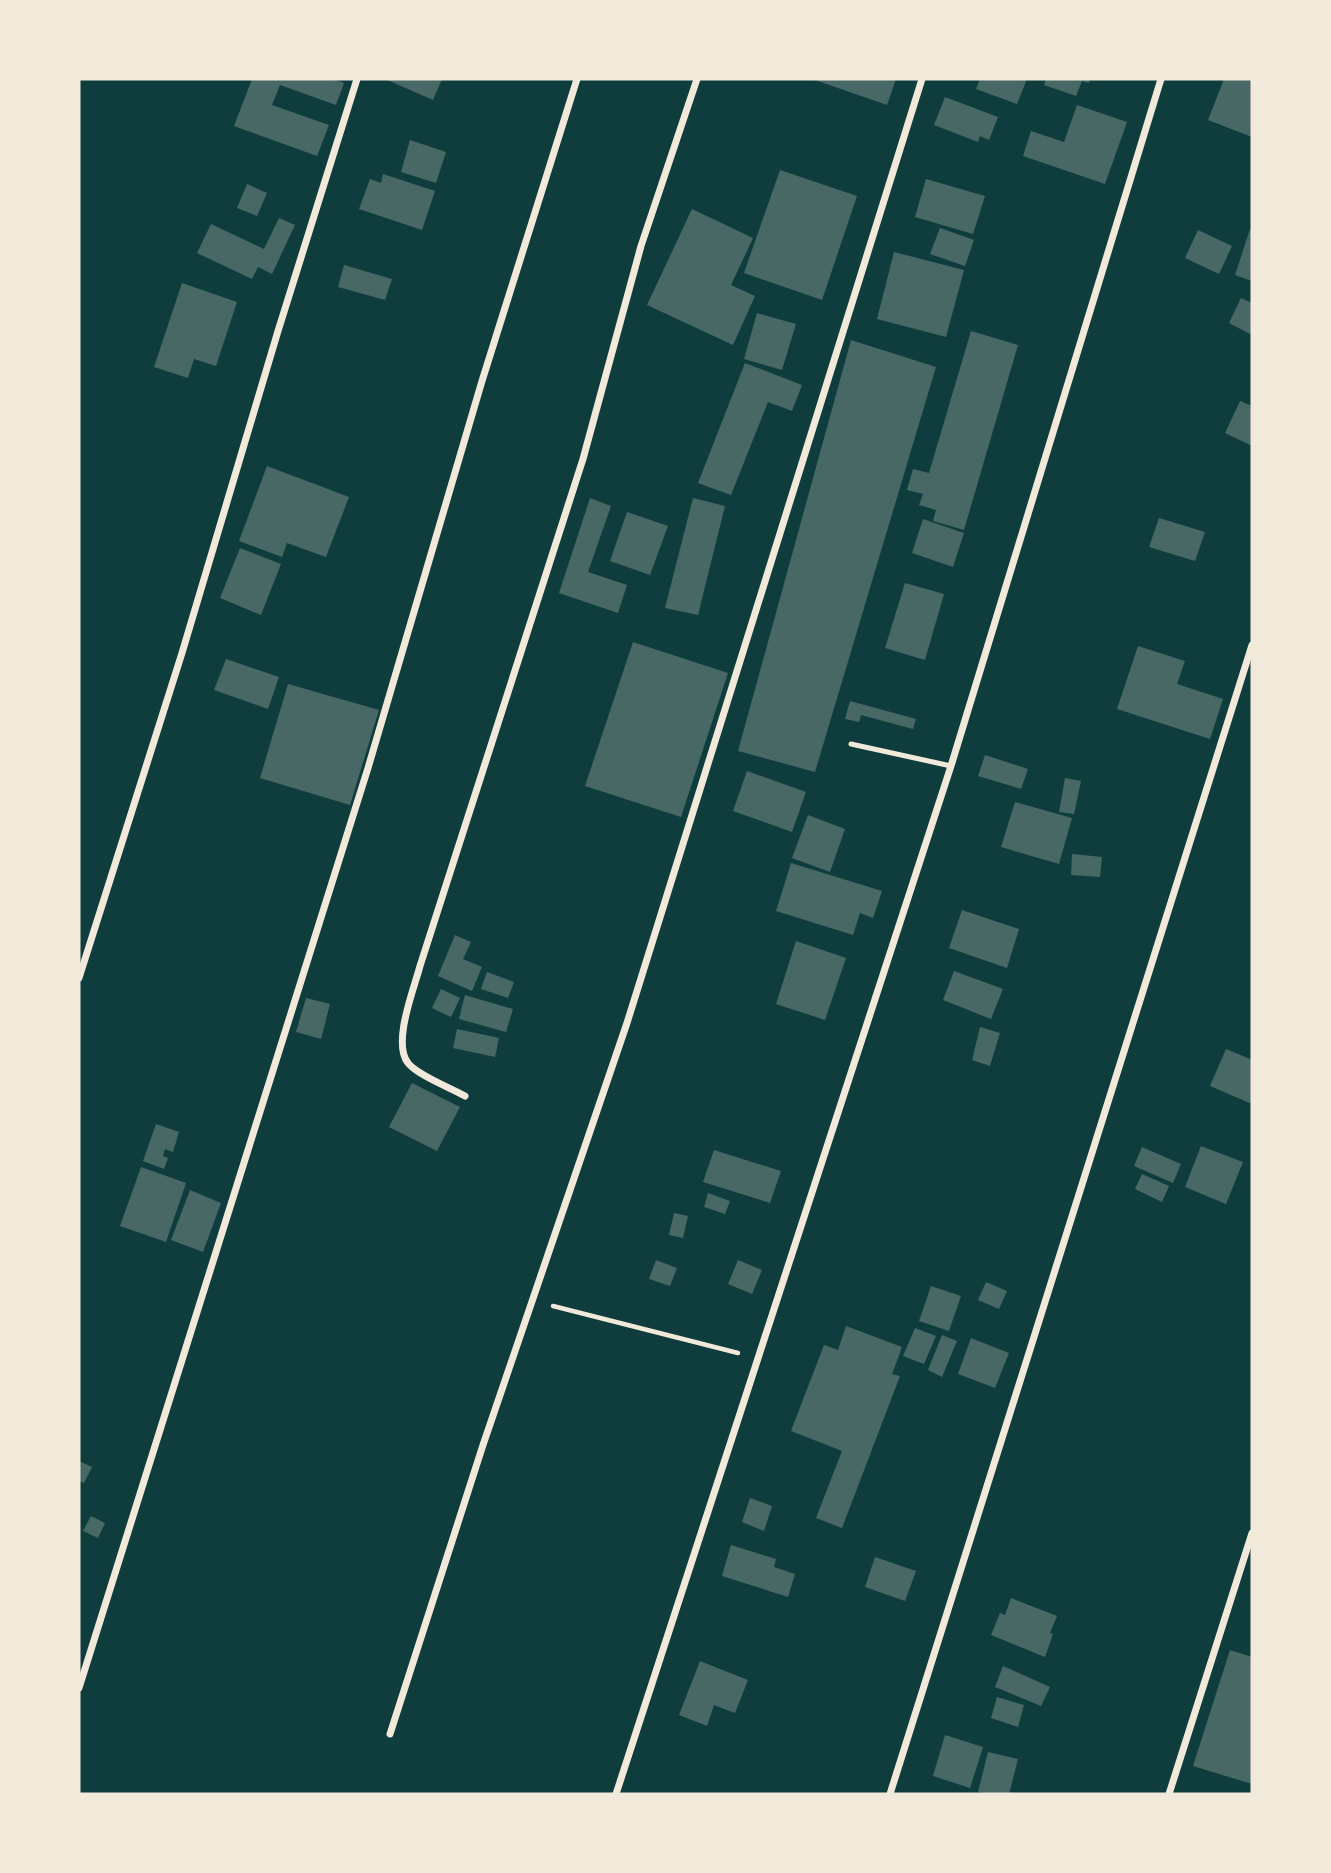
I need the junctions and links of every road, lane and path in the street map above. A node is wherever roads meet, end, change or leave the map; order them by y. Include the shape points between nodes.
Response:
1 (357, 79) edge
2 (577, 79) edge
3 (698, 79) edge
4 (922, 79) edge
5 (1161, 79) edge
6 (1252, 645) edge
7 (851, 744) dead end
8 (951, 766) junction
9 (79, 978) edge
10 (465, 1096) dead end
11 (532, 1300) junction
12 (759, 1358) junction
13 (1252, 1533) edge
14 (79, 1688) edge
15 (390, 1734) dead end
16 (616, 1794) edge
17 (890, 1794) edge
18 (1169, 1794) edge

1 - 9 street
2 - 14 street via 368,768
3 - 10 street via 641,246 583,459 403,1029 407,1063
4 - 11 street via 626,1023
5 - 8 street
6 - 17 street
7 - 8 lane
8 - 12 street
11 - 12 path
11 - 15 street
12 - 16 street
13 - 18 street

